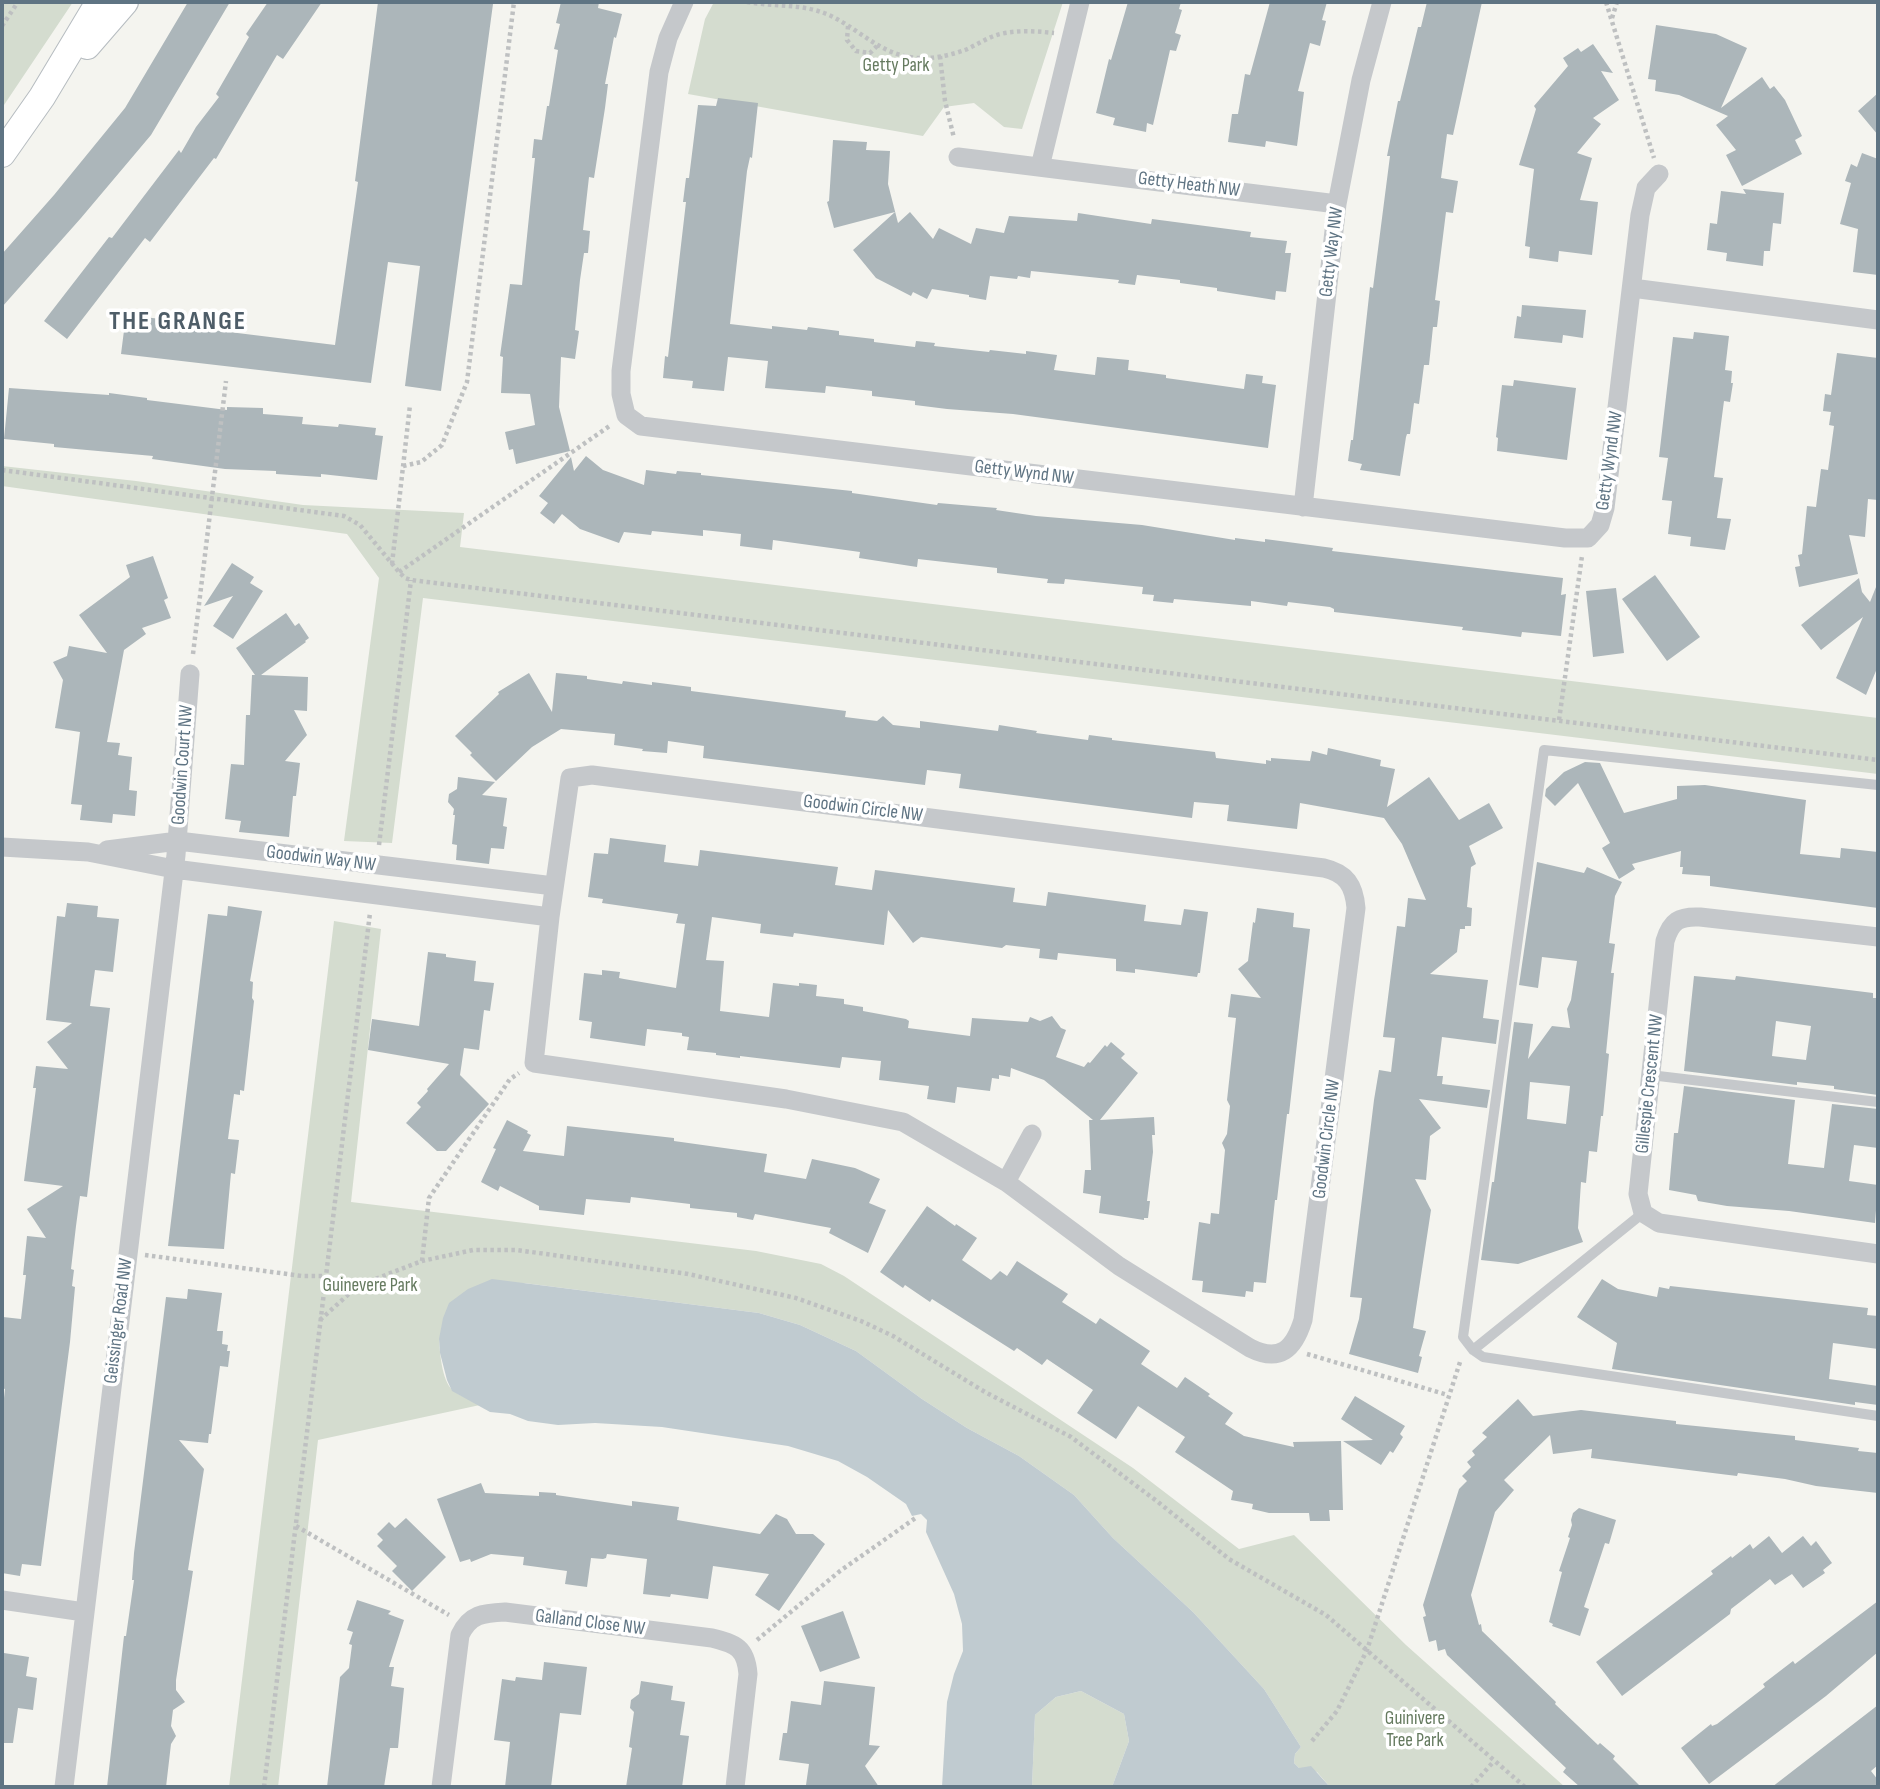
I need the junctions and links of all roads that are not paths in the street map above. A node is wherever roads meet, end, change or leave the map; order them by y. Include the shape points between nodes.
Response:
1 (99, 2) edge
2 (125, 2) edge
3 (684, 2) edge
4 (1080, 2) edge
5 (1382, 2) edge
6 (42, 97) junction
7 (2, 153) edge
8 (958, 157) road end
9 (1040, 167) junction
10 (1659, 174) road end
11 (1338, 204) junction
12 (1632, 288) junction
13 (1878, 320) edge
14 (1303, 507) junction
15 (190, 674) road end
16 (1878, 785) edge
17 (2, 847) edge
18 (88, 852) junction
19 (176, 855) junction
20 (554, 886) junction
21 (550, 917) junction
22 (1878, 937) edge
23 (1650, 1075) junction
24 (1878, 1102) edge
25 (1032, 1134) dead end
26 (1006, 1181) junction
27 (1643, 1213) junction
28 (1878, 1254) edge
29 (1473, 1350) junction
30 (1878, 1416) edge
31 (2, 1600) edge
32 (84, 1612) junction
33 (64, 1787) edge
34 (441, 1787) edge
35 (735, 1787) edge

1 - 6 main road
2 - 6 main road
3 - 14 street, Getty Wynd NW via 659,72 621,371 626,415 641,426
4 - 9 street
5 - 11 street, Getty Way NW via 1361,80
6 - 7 main road
8 - 9 street, Getty Heath NW
9 - 11 street, Getty Heath NW
10 - 12 street, Getty Wynd NW via 1646,188
11 - 14 street, Getty Way NW
12 - 13 street
12 - 14 street, Getty Wynd NW via 1605,508 1600,525 1588,538
15 - 19 street, Goodwin Court NW
16 - 29 lane via 1544,750 1463,1337
17 - 18 street, Goodwin Way NW
18 - 19 street, Goodwin Way NW
18 - 19 street, Goodwin Way NW
19 - 20 street, Goodwin Way NW
19 - 21 street, Goodwin Way NW
19 - 32 street, Geissinger Road NW
20 - 21 street, Goodwin Circle NW
20 - 26 street, Goodwin Circle NW via 570,778 592,775 1324,867 1348,880 1356,908 1303,1320 1289,1349 1263,1354 1250,1348 1119,1266
21 - 26 street, Goodwin Circle NW via 534,1063 774,1097 903,1122
22 - 23 street, Gillespie Crescent NW via 1700,917 1677,919 1665,941
23 - 24 lane
23 - 27 street, Gillespie Crescent NW via 1638,1194
25 - 26 street
27 - 28 street via 1672,1227
27 - 29 lane
29 - 30 lane via 1483,1357
31 - 32 street
32 - 33 street, Geissinger Road NW
34 - 35 street, Galland Close NW via 458,1647 465,1624 479,1615 505,1612 712,1638 743,1652 748,1674

